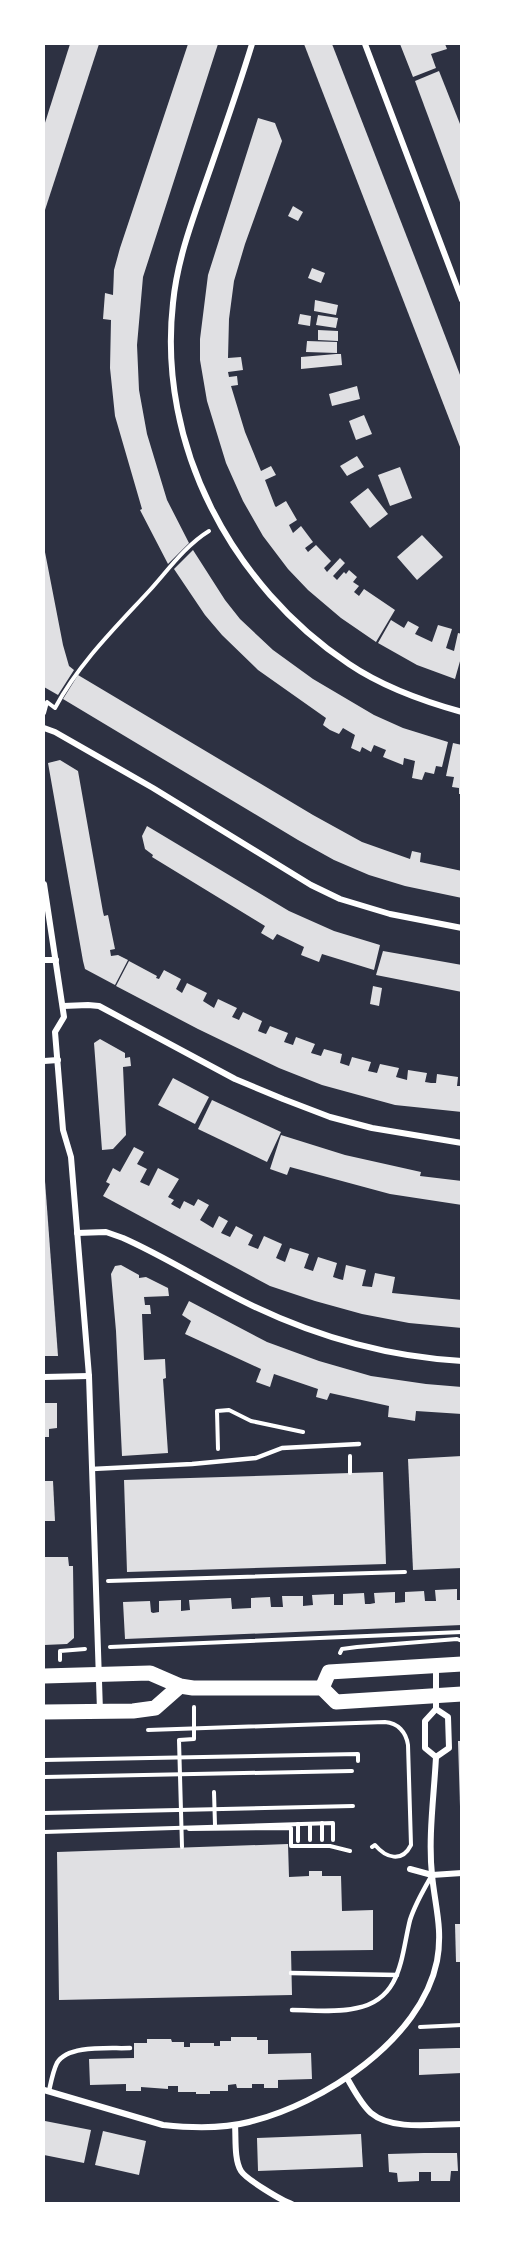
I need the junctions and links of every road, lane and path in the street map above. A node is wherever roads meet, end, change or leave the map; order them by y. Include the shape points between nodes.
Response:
1 (252, 44) edge
2 (365, 44) edge
3 (462, 300) edge
4 (220, 525) junction
5 (462, 712) edge
6 (44, 713) edge
7 (44, 728) edge
8 (44, 884) edge
9 (462, 928) edge
10 (44, 960) edge
11 (56, 960) junction
12 (63, 1006) junction
13 (58, 1060) junction
14 (44, 1061) edge
15 (462, 1143) edge
16 (77, 1233) junction
17 (462, 1361) edge
18 (89, 1376) junction
19 (44, 1377) edge
20 (358, 1444) dead end
21 (92, 1469) junction
22 (405, 1572) dead end
23 (95, 1581) junction
24 (462, 1632) edge
25 (462, 1641) edge
26 (97, 1648) junction
27 (462, 1664) edge
28 (436, 1666) junction
29 (329, 1672) junction
30 (98, 1674) junction
31 (60, 1675) junction
32 (44, 1676) edge
33 (187, 1687) junction
34 (322, 1688) junction
35 (462, 1694) edge
36 (436, 1703) junction
37 (44, 1712) edge
38 (100, 1712) junction
39 (194, 1728) junction
40 (139, 1730) dead end
41 (179, 1756) junction
42 (436, 1757) junction
43 (44, 1760) edge
44 (358, 1761) dead end
45 (352, 1771) dead end
46 (179, 1774) junction
47 (44, 1777) edge
48 (214, 1792) dead end
49 (353, 1806) dead end
50 (180, 1810) junction
51 (214, 1810) junction
52 (44, 1813) edge
53 (322, 1823) junction
54 (298, 1824) junction
55 (310, 1824) junction
56 (215, 1826) junction
57 (180, 1827) junction
58 (44, 1832) edge
59 (310, 1840) dead end
60 (322, 1840) dead end
61 (333, 1840) dead end
62 (298, 1841) dead end
63 (182, 1847) dead end
64 (372, 1847) dead end
65 (350, 1851) dead end
66 (410, 1869) dead end
67 (462, 1874) edge
68 (432, 1875) junction
69 (291, 1972) dead end
70 (397, 1975) junction
71 (292, 2010) dead end
72 (462, 2025) edge
73 (404, 2027) junction
74 (130, 2048) dead end
75 (347, 2078) junction
76 (46, 2090) edge
77 (462, 2124) edge
78 (236, 2125) junction
79 (292, 2204) edge

1 - 4 street via 186,238 171,321 174,387 185,439
2 - 3 street
4 - 5 street via 265,590 319,642 350,665 393,688
4 - 6 path via 201,536 171,566 76,673 55,708 47,702
7 - 9 street via 340,899 390,914
8 - 11 street
10 - 11 street
11 - 12 street
12 - 13 street via 64,1017 56,1032
12 - 15 street via 99,1006 235,1079 330,1117
13 - 14 street
13 - 16 street
16 - 17 street via 106,1232 123,1238 251,1305 322,1334 360,1345
16 - 18 street
18 - 19 street
18 - 21 street
20 - 21 lane via 282,1448 256,1458
21 - 23 street
22 - 23 path
23 - 26 street
24 - 26 path
25 - 29 path via 342,1649
26 - 30 street
26 - 31 path via 60,1651
27 - 28 main road
28 - 29 main road
28 - 36 street
29 - 34 main road
30 - 31 main road
30 - 33 main road via 150,1673
30 - 38 street
31 - 32 main road
33 - 34 main road
33 - 38 main road via 155,1708
33 - 39 path
34 - 36 main road via 336,1702
35 - 36 main road
36 - 42 street via 425,1721 425,1748
36 - 42 street via 448,1717 449,1748
37 - 38 main road
39 - 40 path
39 - 41 path via 194,1739 179,1740
39 - 64 path via 385,1722 398,1726 408,1745 411,1845 395,1857 383,1854 375,1845
41 - 43 path
41 - 44 path via 358,1754
41 - 46 path
42 - 68 street
45 - 46 path
46 - 47 path
46 - 50 path
48 - 51 path
49 - 51 path
50 - 51 path
50 - 52 path
50 - 57 path
51 - 56 path
53 - 55 path
53 - 60 path
53 - 61 path via 333,1823
54 - 55 path
54 - 56 path
54 - 62 path
55 - 59 path
56 - 57 path
57 - 58 path
57 - 63 path
57 - 65 path via 291,1828 291,1846 330,1845
66 - 68 street
67 - 68 street
68 - 70 lane via 411,1918
68 - 73 street via 440,1921 437,1961 430,1984
69 - 70 lane
70 - 71 lane via 384,1994 366,2005
72 - 73 path
73 - 75 street
74 - 76 lane via 78,2050 68,2054 58,2062
75 - 77 street via 371,2113 387,2122
75 - 78 street via 291,2108
76 - 78 street via 163,2125
78 - 79 street via 242,2172 277,2198

